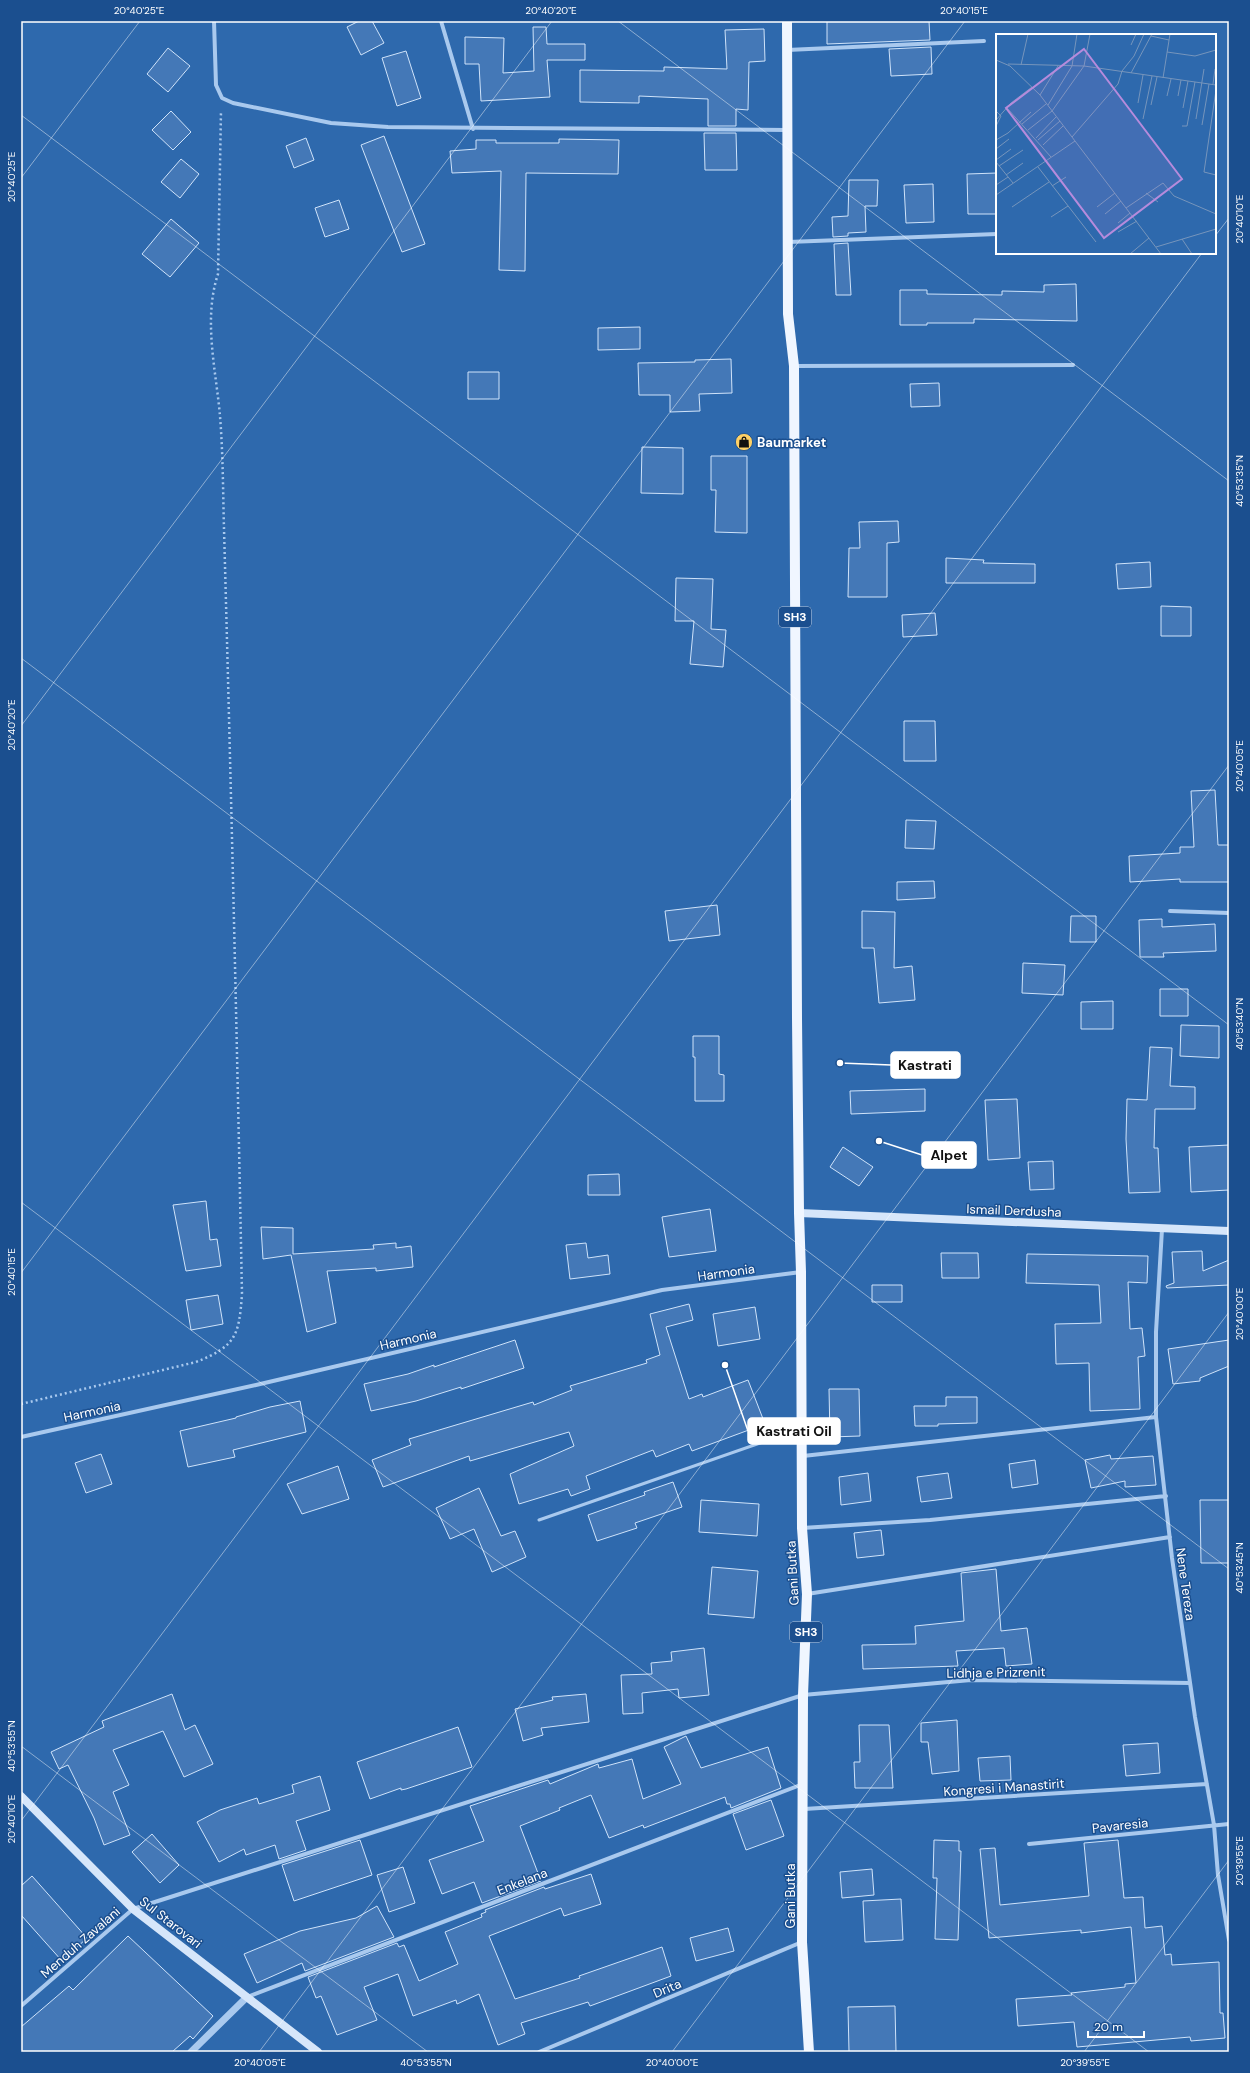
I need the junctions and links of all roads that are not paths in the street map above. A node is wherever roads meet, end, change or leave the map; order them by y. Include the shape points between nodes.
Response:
1 (214, 21) edge
2 (442, 21) edge
3 (786, 21) edge
4 (984, 41) dead end
5 (787, 50) junction
6 (474, 129) junction
7 (787, 130) junction
8 (996, 234) edge
9 (788, 242) junction
10 (1074, 365) dead end
11 (794, 366) junction
12 (1170, 911) dead end
13 (1229, 913) edge
14 (799, 1213) junction
15 (1162, 1229) junction
16 (1229, 1231) edge
17 (801, 1272) junction
18 (1156, 1417) junction
19 (802, 1429) junction
20 (21, 1437) edge
21 (802, 1456) junction
22 (1166, 1496) junction
23 (539, 1520) dead end
24 (802, 1528) junction
25 (1170, 1538) junction
26 (807, 1594) junction
27 (1190, 1683) junction
28 (803, 1695) junction
29 (803, 1784) junction
30 (1206, 1784) junction
31 (21, 1796) edge
32 (803, 1809) junction
33 (1229, 1824) edge
34 (1214, 1825) junction
35 (1029, 1844) dead end
36 (133, 1909) junction
37 (1229, 1940) edge
38 (802, 1942) junction
39 (247, 1997) junction
40 (21, 2006) edge
41 (191, 2052) edge
42 (318, 2052) edge
43 (538, 2052) edge
44 (809, 2052) edge

1 - 6 street via 216,85 222,98 233,103 331,123
2 - 6 street
3 - 5 main road, SH3
4 - 5 street
5 - 7 main road, SH3
6 - 7 street
7 - 9 main road, SH3
8 - 9 street
9 - 11 main road, SH3 via 788,314
10 - 11 street
11 - 14 main road, SH3
12 - 13 street
14 - 15 main road, Ismail Derdusha
14 - 17 main road, Gani Butka / SH3
15 - 16 main road, Ismail Derdusha
15 - 18 street, Nene Tereza via 1156,1332
17 - 19 main road, Gani Butka / SH3
17 - 20 street, Harmonia via 662,1290
18 - 21 street
18 - 22 street, Nene Tereza
19 - 21 main road, Gani Butka / SH3
19 - 23 lane
21 - 24 main road, Gani Butka / SH3
22 - 24 street via 930,1520
22 - 25 street, Nene Tereza
24 - 26 main road, Gani Butka / SH3
25 - 26 street
25 - 27 street, Nene Tereza
26 - 28 main road, Gani Butka / SH3
27 - 28 street, Lidhja e Prizrenit via 971,1680
27 - 30 street, Nene Tereza
28 - 29 main road, Gani Butka / SH3
28 - 36 street, Lidhja e Prizrenit
29 - 32 main road, Gani Butka / SH3
29 - 39 street, Enkelana
30 - 32 street, Kongresi i Manastirit
30 - 34 street, Nene Tereza
31 - 36 main road, Sul Starovari
32 - 38 main road, Gani Butka / SH3
33 - 34 street, Pavaresia
34 - 35 street, Pavaresia
34 - 37 street, Nene Tereza via 1218,1875
36 - 39 main road, Sul Starovari
36 - 40 street, Menduh Zavalani
38 - 43 street, Drita
38 - 44 main road, Gani Butka / SH3
39 - 41 street
39 - 42 main road, Sul Starovari

